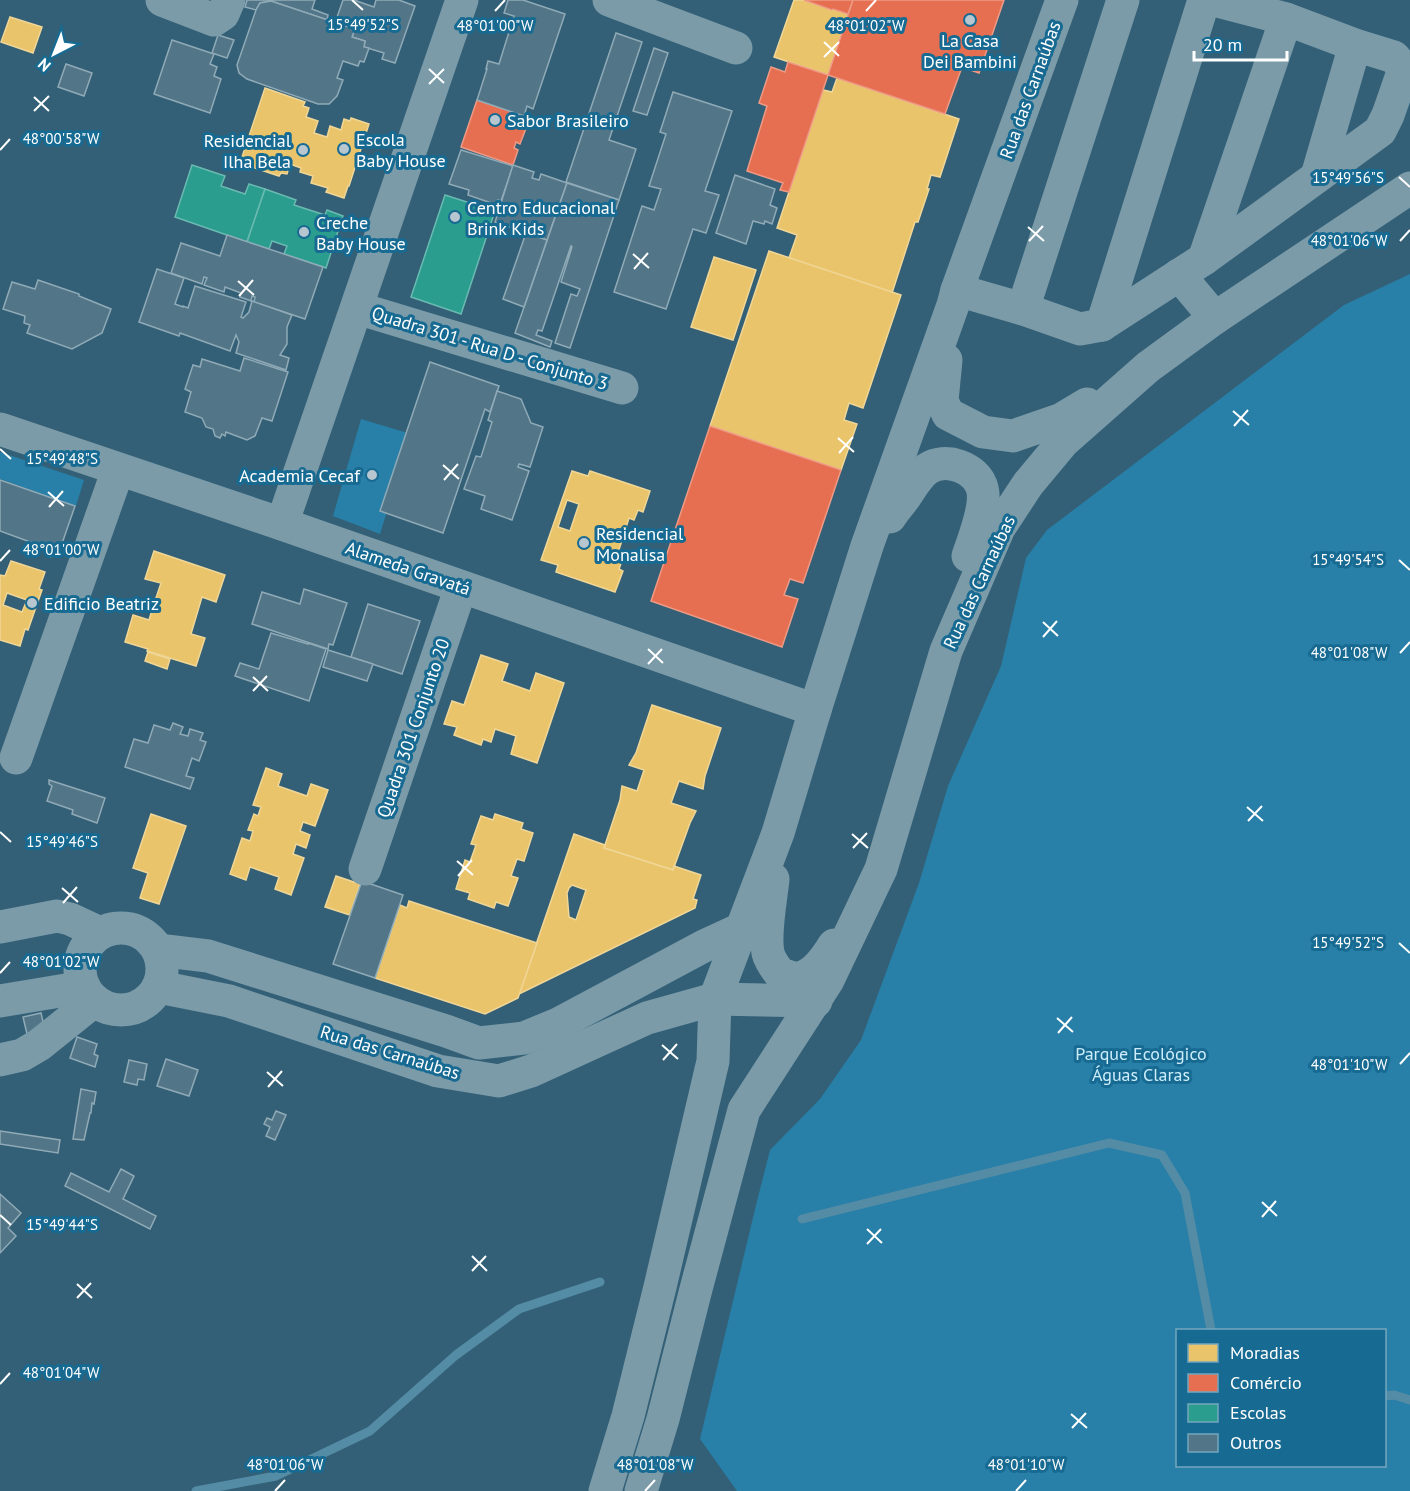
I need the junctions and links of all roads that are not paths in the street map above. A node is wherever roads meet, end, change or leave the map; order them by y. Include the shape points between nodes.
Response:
1 (162, 0) edge
2 (229, 0) edge
3 (462, 0) edge
4 (609, 0) edge
5 (1062, 0) edge
6 (1123, 0) edge
7 (1204, 0) edge
8 (1214, 0) edge
9 (1286, 19) junction
10 (1355, 45) junction
11 (736, 48) dead end
12 (1317, 176) junction
13 (1410, 188) edge
14 (1192, 267) junction
15 (955, 297) junction
16 (357, 308) junction
17 (1023, 309) junction
18 (1215, 318) junction
19 (1102, 325) junction
20 (1148, 367) junction
21 (622, 388) dead end
22 (0, 429) edge
23 (118, 470) junction
24 (282, 524) junction
25 (867, 546) junction
26 (461, 587) junction
27 (946, 651) junction
28 (815, 710) junction
29 (16, 758) dead end
30 (778, 833) junction
31 (365, 869) dead end
32 (881, 869) junction
33 (0, 927) edge
34 (741, 928) junction
35 (100, 933) junction
36 (159, 950) junction
37 (159, 987) junction
38 (89, 994) junction
39 (716, 999) junction
40 (816, 1001) junction
41 (0, 1002) edge
42 (0, 1060) edge
43 (605, 1491) edge
44 (641, 1491) edge

1 - 2 street via 214,21 223,14
3 - 16 street
4 - 11 street
5 - 15 street, Rua das Carnaúbas
6 - 17 street
7 - 19 street
8 - 9 street
9 - 10 street
9 - 14 street
10 - 12 street
10 - 12 street via 1394,57 1404,69 1380,131
12 - 14 street
13 - 18 street, Rua das Carnaúbas
14 - 18 street
14 - 19 street
15 - 17 street
15 - 20 street via 942,401 948,414 983,432 1013,436 1062,419
15 - 25 street, Rua das Carnaúbas
16 - 21 street, Quadra 301 - Rua D - Conjunto 3
16 - 24 street
17 - 19 street via 1080,329
18 - 20 street, Rua das Carnaúbas
20 - 27 street, Rua das Carnaúbas via 1063,442 1028,484 999,528
22 - 23 street, Alameda Gravatá
23 - 24 street, Alameda Gravatá
23 - 29 street
24 - 26 street, Alameda Gravatá
25 - 27 street via 915,480 929,468 943,463 956,465 981,483 981,515 954,600
25 - 28 street, Rua das Carnaúbas
26 - 28 street, Alameda Gravatá
26 - 31 street, Quadra 301 Conjunto 20
27 - 32 street, Rua das Carnaúbas
28 - 30 street, Rua das Carnaúbas
30 - 32 street via 767,933 768,952 780,974 797,978 811,973 826,958
30 - 34 street, Rua das Carnaúbas
32 - 40 street, Rua das Carnaúbas
33 - 35 street via 57,916
34 - 36 street, Rua das Carnaúbas via 558,1024 524,1038 479,1043 208,956
34 - 39 street, Rua das Carnaúbas
35 - 36 street via 116,927 133,929 148,936
35 - 38 street via 87,944 80,960 80,975
36 - 37 street via 164,969
37 - 38 street via 137,1008 123,1011 108,1008
37 - 39 street, Rua das Carnaúbas via 230,1001 438,1071 499,1081 531,1071 647,1018
38 - 41 street
38 - 42 street via 39,1045 22,1055
39 - 40 street
39 - 43 street via 713,1061 628,1416
40 - 44 street, Rua das Carnaúbas via 744,1110

